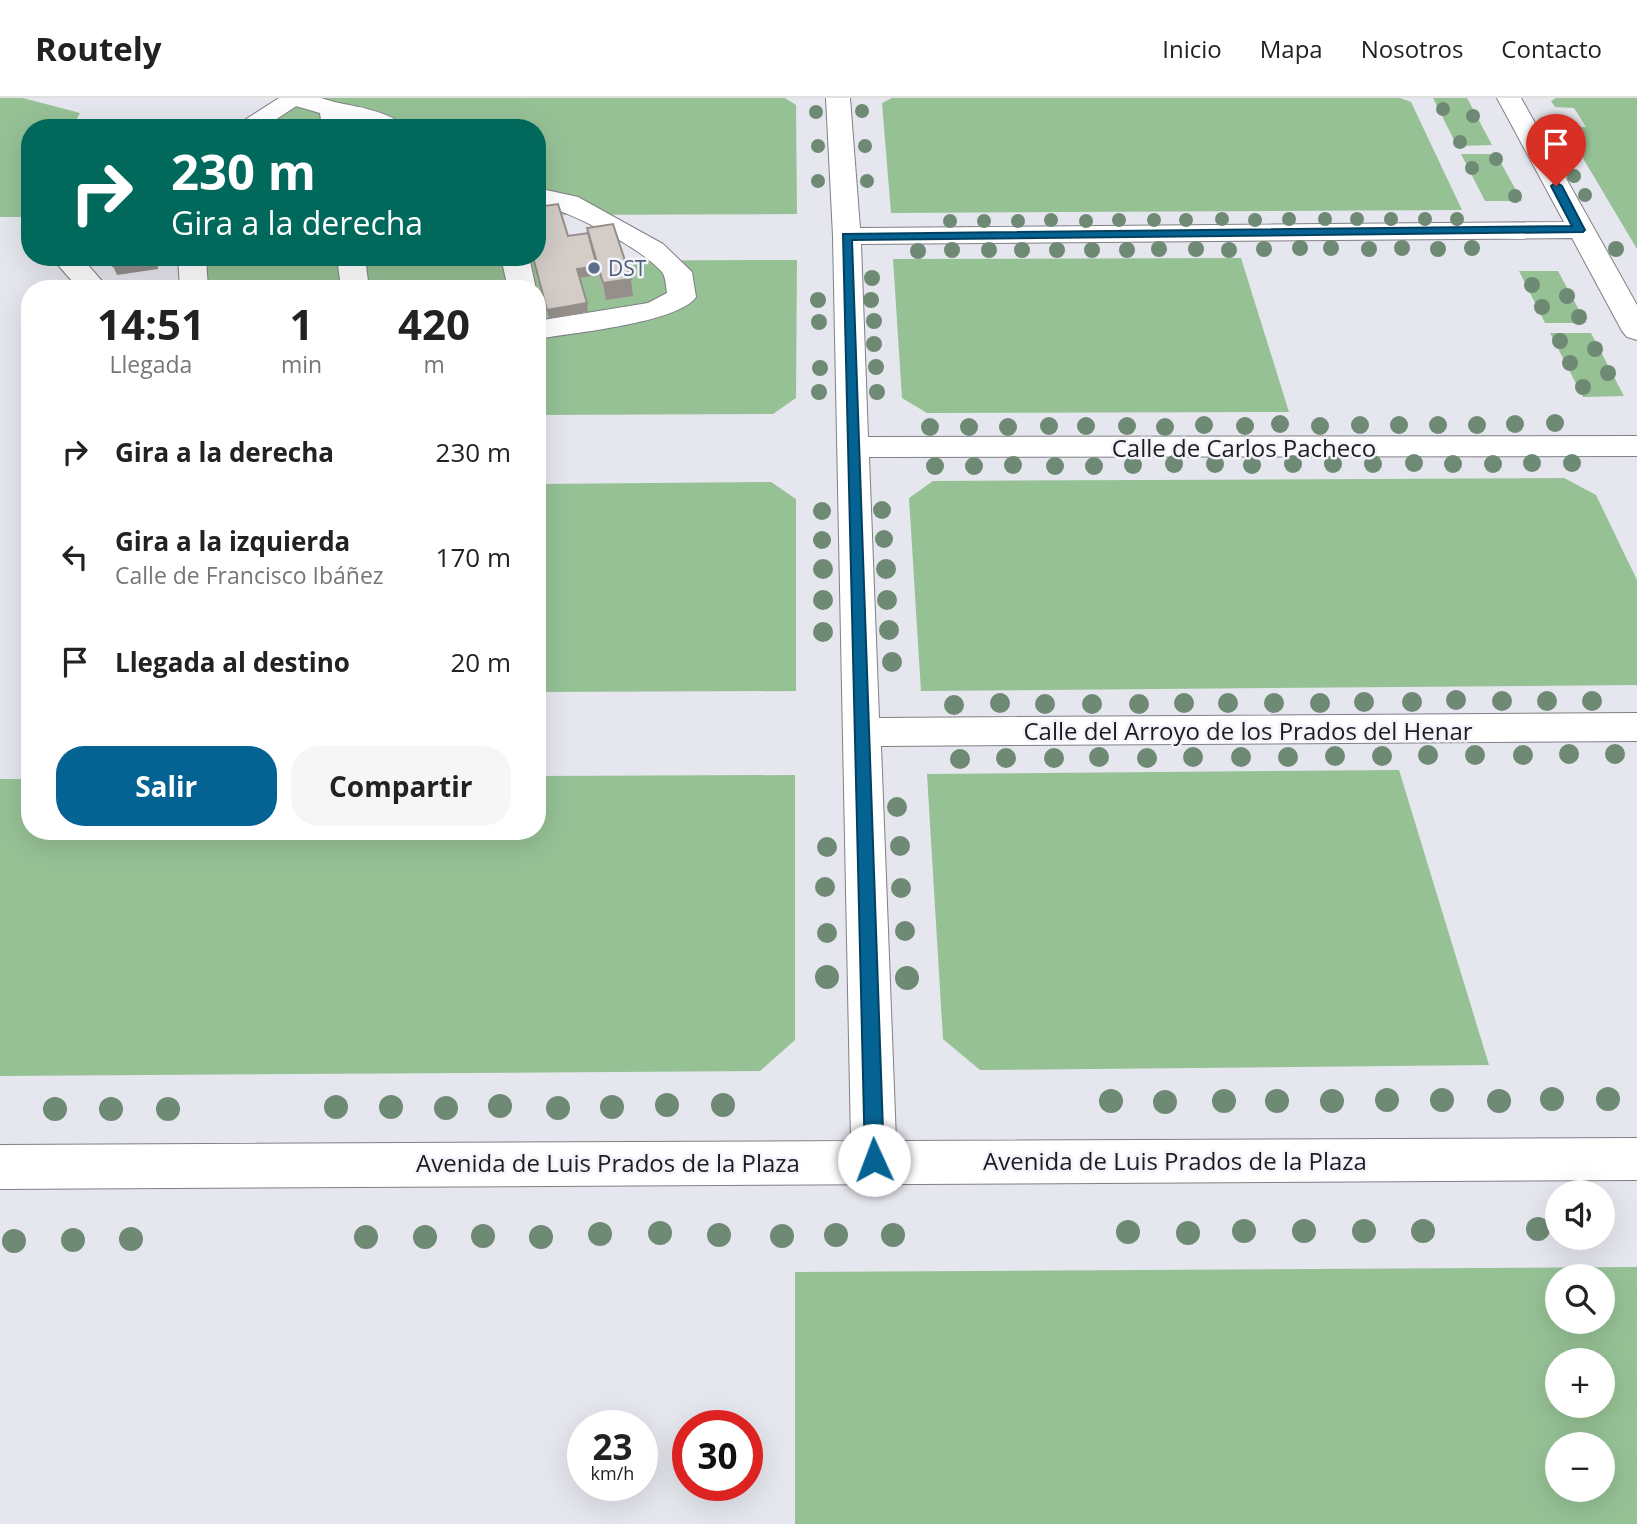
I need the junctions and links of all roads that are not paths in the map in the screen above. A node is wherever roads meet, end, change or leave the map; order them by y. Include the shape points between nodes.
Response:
1 (295, 98) edge
2 (838, 98) edge
3 (1510, 98) edge
4 (333, 118) edge
5 (259, 119) edge
6 (371, 119) edge
7 (546, 199) edge
8 (1579, 230) junction
9 (847, 236) junction
10 (73, 266) edge
11 (87, 280) edge
12 (546, 328) edge
13 (1637, 331) edge
14 (1637, 446) edge
15 (851, 447) junction
16 (1637, 727) edge
17 (860, 732) junction
18 (1637, 1159) edge
19 (874, 1160) junction
20 (0, 1167) edge

1 - 4 street
1 - 5 street
2 - 9 street
3 - 8 street
4 - 6 street via 359,114
7 - 12 street via 569,204 653,250 678,272 682,297 655,310
8 - 9 street
8 - 13 street
9 - 15 street
10 - 11 street
14 - 15 street, Calle de Carlos Pacheco
15 - 17 street
16 - 17 street, Calle del Arroyo de los Prados del Henar
17 - 19 street
18 - 19 street, Avenida de Luis Prados de la Plaza
19 - 20 street, Avenida de Luis Prados de la Plaza

